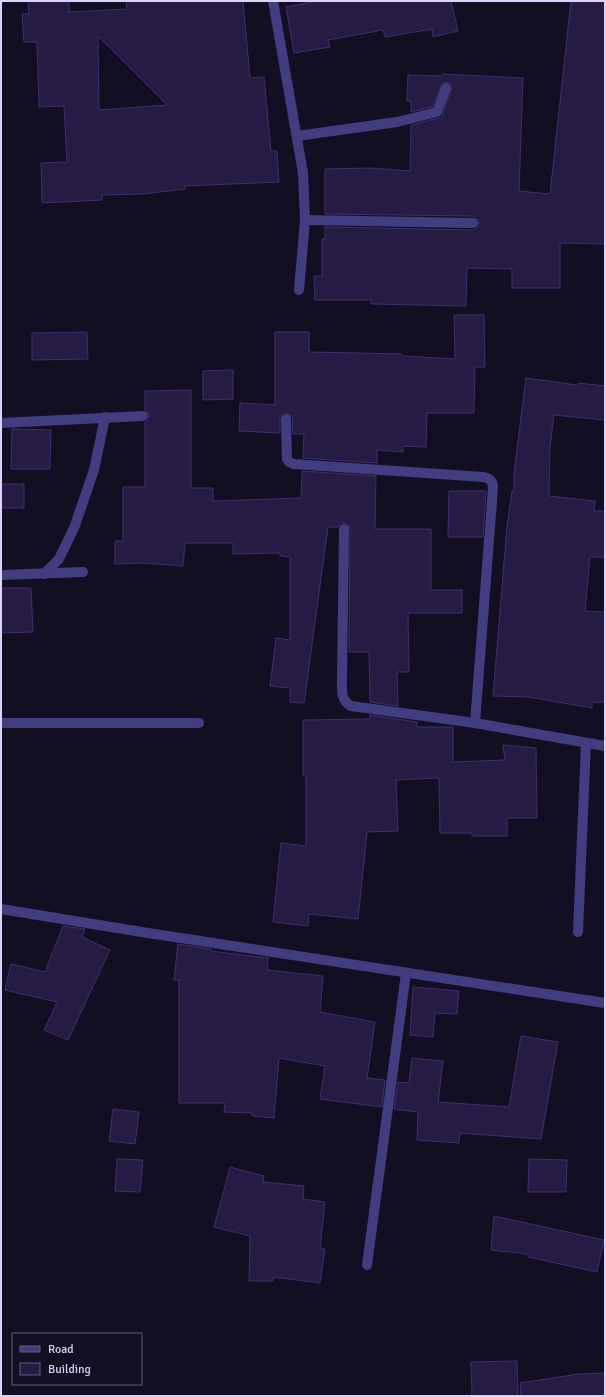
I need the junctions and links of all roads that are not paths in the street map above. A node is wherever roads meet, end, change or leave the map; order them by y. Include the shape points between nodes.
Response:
1 (274, 1) edge
2 (446, 88) dead end
3 (297, 136) junction
4 (305, 220) junction
5 (473, 223) dead end
6 (299, 290) dead end
7 (143, 416) dead end
8 (105, 417) junction
9 (286, 419) dead end
10 (1, 423) edge
11 (344, 529) dead end
12 (83, 572) dead end
13 (44, 574) junction
14 (1, 575) edge
15 (1, 723) edge
16 (199, 723) dead end
17 (475, 723) junction
18 (586, 743) junction
19 (605, 746) edge
20 (1, 909) edge
21 (578, 932) dead end
22 (406, 973) junction
23 (605, 1004) edge
24 (367, 1265) dead end

1 - 3 street
2 - 3 street via 437,112 397,122
3 - 4 street via 303,172
4 - 5 street
4 - 6 street
7 - 8 street
8 - 10 street
8 - 13 street via 94,470 74,528 59,559
9 - 17 street via 287,459 294,464 483,477 491,480 493,488
11 - 17 street via 343,700 351,706
12 - 13 street
13 - 14 street
15 - 16 street
17 - 18 street
18 - 19 street
18 - 21 street
20 - 22 street
22 - 23 street
22 - 24 street

